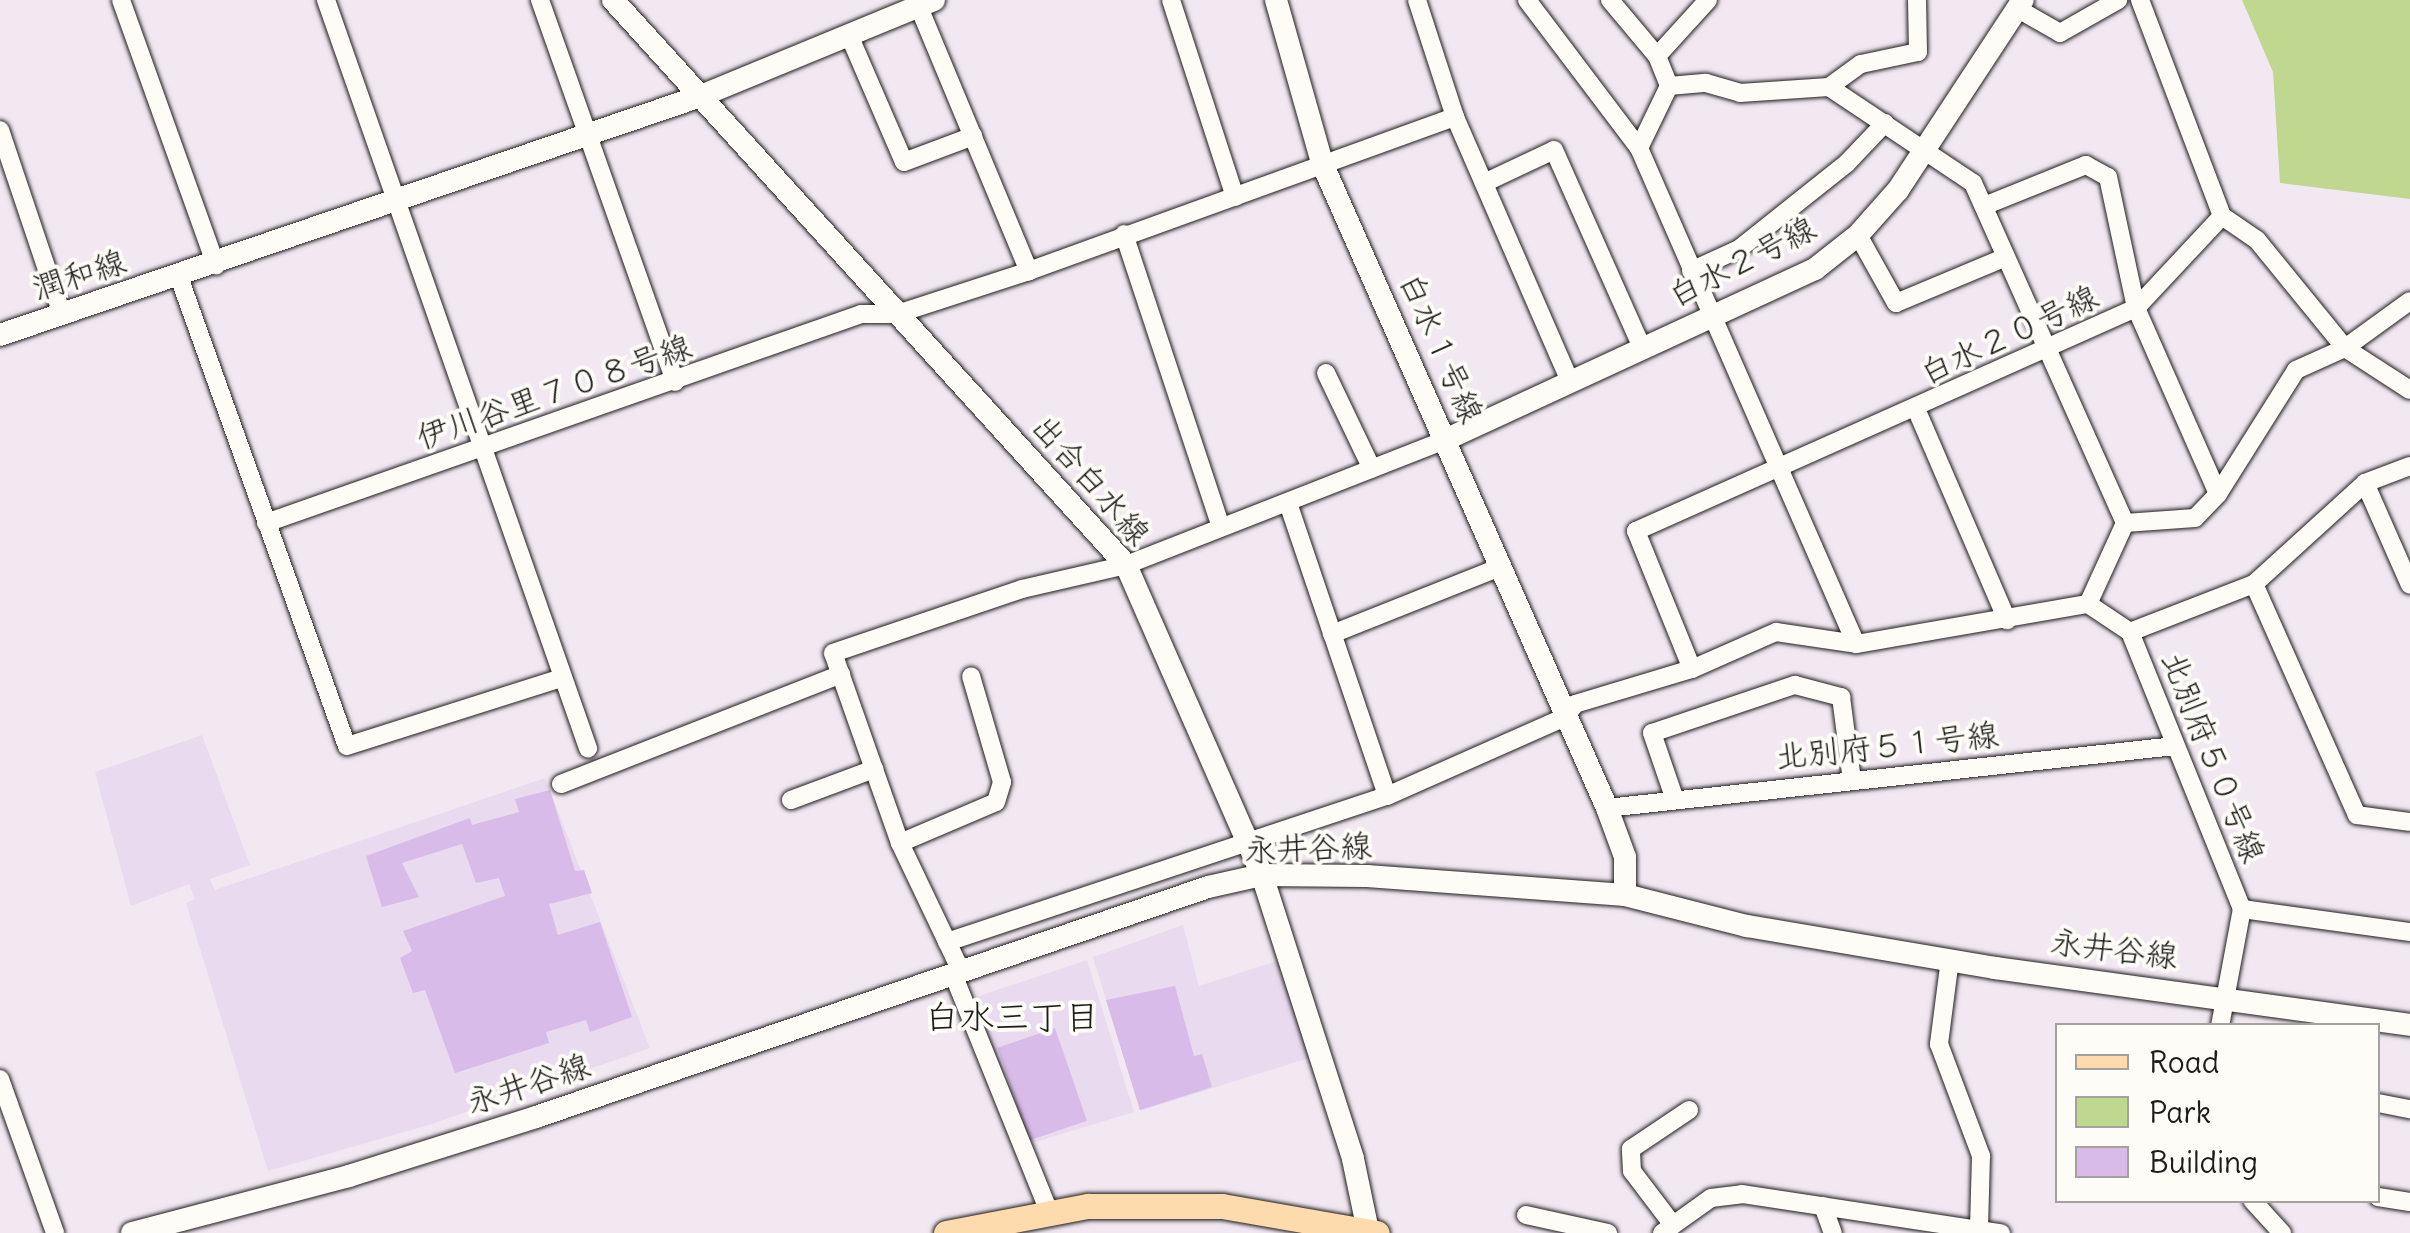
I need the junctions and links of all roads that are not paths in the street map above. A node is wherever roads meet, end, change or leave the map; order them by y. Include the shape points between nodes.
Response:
1 (121, 0) edge
2 (326, 0) edge
3 (540, 0) edge
4 (613, 0) edge
5 (1170, 0) edge
6 (1276, 0) edge
7 (1417, 0) edge
8 (1527, 0) edge
9 (1610, 0) edge
10 (1708, 0) edge
11 (1917, 0) edge
12 (2118, 0) edge
13 (2140, 0) edge
14 (923, 2) edge
15 (2020, 4) edge
16 (849, 35) junction
17 (1657, 56) junction
18 (1670, 86) junction
19 (1830, 86) junction
20 (701, 96) junction
21 (1455, 117) junction
22 (1885, 122) junction
23 (0, 130) edge
24 (586, 134) junction
25 (972, 136) junction
26 (1926, 147) junction
27 (1638, 148) junction
28 (1322, 163) junction
29 (1484, 184) junction
30 (1235, 197) junction
31 (397, 200) junction
32 (1984, 206) junction
33 (2222, 216) junction
34 (1124, 234) junction
35 (1858, 235) junction
36 (2006, 257) junction
37 (216, 265) junction
38 (1028, 271) junction
39 (1691, 271) junction
40 (179, 277) junction
41 (2410, 300) edge
42 (2136, 308) junction
43 (62, 314) junction
44 (898, 314) junction
45 (1710, 317) junction
46 (0, 335) edge
47 (1642, 348) junction
48 (2345, 348) junction
49 (2048, 352) junction
50 (1326, 373) dead end
51 (1570, 380) junction
52 (674, 382) junction
53 (2407, 387) edge
54 (1918, 411) junction
55 (1448, 439) junction
56 (483, 450) junction
57 (2410, 466) edge
58 (1372, 470) junction
59 (1778, 471) junction
60 (2365, 483) junction
61 (2218, 494) junction
62 (1288, 503) junction
63 (266, 523) junction
64 (2125, 523) junction
65 (1222, 527) junction
66 (1126, 565) junction
67 (1500, 567) junction
68 (2254, 584) junction
69 (2410, 585) edge
70 (2088, 604) junction
71 (2006, 620) junction
72 (2130, 632) junction
73 (1332, 634) junction
74 (1856, 644) junction
75 (1692, 669) junction
76 (841, 674) junction
77 (971, 676) dead end
78 (561, 678) junction
79 (1565, 717) junction
80 (2174, 746) junction
81 (588, 748) dead end
82 (874, 769) junction
83 (1852, 780) junction
84 (561, 784) dead end
85 (1386, 796) junction
86 (791, 800) dead end
87 (1675, 800) junction
88 (1607, 808) junction
89 (2410, 822) edge
90 (1248, 841) junction
91 (900, 843) junction
92 (1262, 875) junction
93 (1124, 883) junction
94 (1625, 896) junction
95 (2242, 908) junction
96 (1135, 912) junction
97 (2409, 928) edge
98 (947, 942) junction
99 (1950, 959) junction
100 (957, 973) junction
101 (2224, 994) junction
102 (2220, 1023) edge
103 (2410, 1025) edge
104 (0, 1079) edge
105 (2380, 1103) edge
106 (2410, 1109) edge
107 (1689, 1110) dead end
108 (2380, 1197) edge
109 (2410, 1202) edge
110 (2255, 1203) edge
111 (1823, 1206) junction
112 (1050, 1214) junction
113 (1526, 1215) dead end
114 (1668, 1229) edge
115 (1978, 1229) junction
116 (1372, 1232) edge
117 (55, 1233) edge
118 (132, 1233) edge
119 (946, 1233) edge
120 (1608, 1233) edge
121 (1834, 1233) edge
122 (2001, 1233) edge
123 (2282, 1233) edge

1 - 37 street
2 - 31 street
3 - 24 street
4 - 20 street, 出合白水線
5 - 30 street
6 - 28 street, 白水１号線
7 - 21 street
8 - 27 street
9 - 17 street
10 - 17 street
11 - 19 street via 1918,52 1860,64
12 - 15 street via 2060,33
13 - 33 street
14 - 16 street, 潤和線
14 - 25 street
15 - 26 street, 白水２号線
16 - 20 street, 潤和線
16 - 25 street via 904,162
17 - 18 street
18 - 19 street via 1706,82 1740,93
18 - 27 street
19 - 22 street
20 - 24 street, 潤和線
20 - 44 street, 出合白水線
21 - 28 street, 伊川谷里７０８号線
21 - 29 street
22 - 26 street
22 - 39 street via 1847,163 1739,249
23 - 43 street
24 - 31 street, 潤和線
24 - 52 street
25 - 38 street
26 - 32 street via 1974,183
26 - 35 street, 白水２号線
27 - 39 street
28 - 30 street, 伊川谷里７０８号線
28 - 55 street, 白水１号線
29 - 47 street via 1554,150
29 - 51 street
30 - 34 street, 伊川谷里７０８号線
31 - 37 street, 潤和線
31 - 56 street
32 - 36 street
32 - 42 street via 2086,165 2108,176
33 - 42 street
33 - 48 street via 2257,240
34 - 38 street, 伊川谷里７０８号線
34 - 65 street
35 - 36 street via 1896,303
35 - 45 street, 白水２号線 via 1815,269
36 - 49 street
37 - 40 street, 潤和線
38 - 44 street, 伊川谷里７０８号線
39 - 45 street
40 - 43 street, 潤和線
40 - 63 street
41 - 48 street
42 - 49 street, 白水２０号線
42 - 61 street, 白水２０号線
43 - 46 street, 潤和線
44 - 52 street, 伊川谷里７０８号線 via 861,314
44 - 66 street, 出合白水線
45 - 47 street, 白水２号線
45 - 59 street
47 - 51 street, 白水２号線
48 - 53 street
48 - 61 street via 2296,370
49 - 54 street, 白水２０号線
49 - 64 street
50 - 58 street
51 - 55 street, 白水２号線
52 - 56 street, 伊川谷里７０８号線
54 - 59 street, 白水２０号線
54 - 71 street
55 - 58 street
55 - 67 street, 白水１号線
56 - 63 street, 伊川谷里７０８号線
56 - 78 street
57 - 60 street, 北別府５０号線
58 - 62 street
59 - 74 street
59 - 75 street, 白水２０号線 via 1636,531
60 - 68 street, 北別府５０号線
60 - 69 street
61 - 64 street via 2195,518
62 - 65 street
62 - 73 street
63 - 78 street via 347,746
64 - 70 street
65 - 66 street
66 - 76 street via 1022,589 833,653
66 - 90 street, 出合白水線
67 - 73 street
67 - 79 street, 白水１号線
68 - 72 street, 北別府５０号線
68 - 89 street via 2357,815
70 - 71 street
70 - 72 street
71 - 74 street
72 - 80 street, 北別府５０号線
73 - 85 street
74 - 75 street via 1776,632
75 - 79 street via 1574,704
76 - 82 street
76 - 84 street
77 - 91 street via 1002,782 996,802
78 - 81 street
79 - 85 street
79 - 88 street, 白水１号線
80 - 83 street, 北別府５１号線
80 - 95 street, 北別府５０号線
82 - 86 street
82 - 91 street
83 - 87 street, 北別府５１号線
83 - 87 street via 1841,697 1796,686 1652,733
85 - 90 street
87 - 88 street, 北別府５１号線
88 - 94 street, 白水１号線 via 1626,857
90 - 92 street, 出合白水線
90 - 93 street
91 - 98 street
92 - 94 street, 永井谷線 via 1366,876
92 - 96 street, 永井谷線
92 - 116 street, 出合白水線
93 - 96 street
93 - 98 street
94 - 99 street, 永井谷線 via 1747,926
95 - 97 street
95 - 101 street, 北別府５０号線
96 - 100 street, 永井谷線
98 - 100 street
99 - 101 street, 永井谷線
99 - 115 street via 1939,1044 1981,1156
100 - 112 street
100 - 118 street, 永井谷線 via 536,1117
101 - 102 street, 北別府５０号線
101 - 103 street, 永井谷線
104 - 117 street
105 - 106 street
107 - 114 street via 1632,1149 1632,1171
108 - 109 street
110 - 123 street
111 - 114 street via 1742,1194 1711,1198
111 - 115 street
111 - 121 street
112 - 116 main road via 1088,1206 1222,1206
112 - 119 main road
113 - 120 street
115 - 122 street

